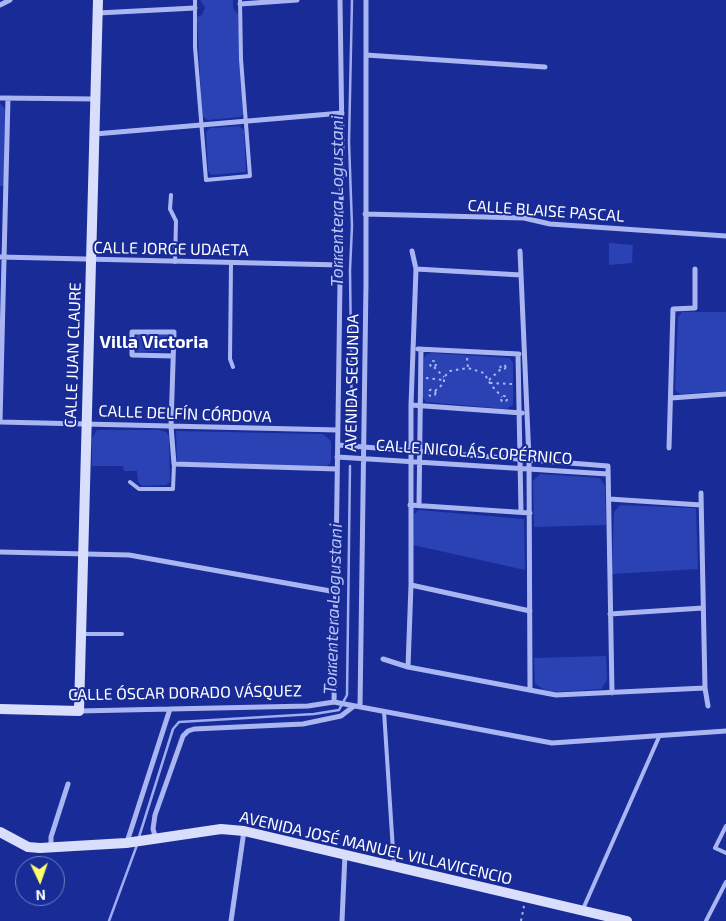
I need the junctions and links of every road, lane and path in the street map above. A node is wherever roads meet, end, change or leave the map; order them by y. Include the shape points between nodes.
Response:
1 (10, 0) edge
2 (98, 0) edge
3 (195, 0) edge
4 (297, 0) edge
5 (340, 0) edge
6 (366, 0) edge
7 (240, 2) edge
8 (0, 5) edge
9 (195, 8) junction
10 (98, 13) junction
11 (366, 55) junction
12 (546, 67) dead end
13 (0, 98) edge
14 (8, 98) junction
15 (96, 99) junction
16 (342, 113) junction
17 (246, 121) junction
18 (200, 125) junction
19 (95, 134) junction
20 (171, 195) dead end
21 (365, 214) junction
22 (726, 236) edge
23 (412, 251) dead end
24 (520, 251) dead end
25 (2, 257) edge
26 (91, 259) junction
27 (176, 262) junction
28 (231, 263) junction
29 (341, 265) junction
30 (416, 269) junction
31 (695, 269) dead end
32 (521, 276) junction
33 (413, 348) junction
34 (421, 349) junction
35 (518, 354) junction
36 (525, 355) junction
37 (173, 356) junction
38 (467, 356) dead end
39 (233, 367) dead end
40 (434, 367) dead end
41 (468, 368) junction
42 (501, 369) dead end
43 (424, 378) dead end
44 (444, 379) junction
45 (490, 381) junction
46 (0, 387) edge
47 (435, 391) dead end
48 (512, 392) dead end
49 (726, 394) edge
50 (502, 397) dead end
51 (670, 398) junction
52 (411, 405) junction
53 (420, 406) junction
54 (519, 413) junction
55 (527, 414) junction
56 (0, 422) edge
57 (86, 424) junction
58 (171, 426) junction
59 (338, 430) junction
60 (338, 445) junction
61 (363, 446) junction
62 (669, 448) dead end
63 (411, 450) junction
64 (419, 451) junction
65 (337, 456) junction
66 (363, 458) junction
67 (520, 459) junction
68 (529, 460) junction
69 (411, 461) junction
70 (419, 461) junction
71 (174, 464) junction
72 (520, 468) junction
73 (337, 469) junction
74 (529, 469) junction
75 (608, 474) junction
76 (130, 482) dead end
77 (701, 493) dead end
78 (608, 499) junction
79 (410, 505) junction
80 (701, 505) junction
81 (419, 506) junction
82 (521, 512) junction
83 (530, 512) junction
84 (0, 552) edge
85 (83, 555) junction
86 (411, 585) junction
87 (336, 592) junction
88 (703, 608) junction
89 (530, 611) junction
90 (610, 614) junction
91 (81, 634) junction
92 (122, 634) dead end
93 (383, 659) dead end
94 (408, 667) junction
95 (705, 688) junction
96 (530, 690) junction
97 (612, 693) junction
98 (334, 702) junction
99 (357, 706) junction
100 (708, 706) dead end
101 (0, 709) edge
102 (170, 709) junction
103 (79, 711) junction
104 (384, 711) junction
105 (726, 731) edge
106 (659, 737) junction
107 (68, 784) dead end
108 (726, 826) edge
109 (0, 832) edge
110 (244, 832) junction
111 (156, 839) junction
112 (135, 842) junction
113 (51, 848) junction
114 (726, 853) edge
115 (345, 854) junction
116 (394, 866) junction
117 (726, 882) edge
118 (526, 897) junction
119 (582, 911) junction
120 (620, 920) edge
121 (231, 921) edge
122 (342, 921) edge
123 (521, 921) edge
124 (706, 921) edge

1 - 8 street
2 - 10 street, CALLE JUAN CLAURE
3 - 9 lane
4 - 7 street
5 - 16 street, AVENIDA SEGUNDA
6 - 11 street, AVENIDA SEGUNDA
7 - 17 lane
9 - 10 street
9 - 18 lane
10 - 15 street, CALLE JUAN CLAURE
11 - 12 street
11 - 21 street, AVENIDA SEGUNDA
13 - 14 street
14 - 15 street
14 - 25 street
15 - 19 street, CALLE JUAN CLAURE
16 - 17 street
16 - 29 street, AVENIDA SEGUNDA
17 - 18 street
17 - 18 lane via 250,176 206,180
18 - 19 street
19 - 26 street, CALLE JUAN CLAURE
20 - 27 lane via 170,209 176,220
21 - 22 street, CALLE BLAISE PASCAL via 524,218 550,224
21 - 61 street, AVENIDA SEGUNDA
23 - 30 street
24 - 32 street
25 - 26 street, CALLE JORGE UDAETA
25 - 46 street
26 - 27 street, CALLE JORGE UDAETA
26 - 57 street, CALLE JUAN CLAURE
27 - 28 street, CALLE JORGE UDAETA
28 - 29 street, CALLE JORGE UDAETA
28 - 39 lane via 230,359
29 - 59 street, AVENIDA SEGUNDA
30 - 32 street
30 - 33 street
31 - 51 street via 695,308 673,309
32 - 36 street
33 - 34 street
33 - 52 street
34 - 35 street
34 - 53 street
35 - 36 street
35 - 54 street
36 - 55 street
37 - 37 street via 174,332 132,332 132,355
37 - 58 street
38 - 41 path
40 - 44 path
41 - 44 path via 450,371
41 - 45 path via 484,373
42 - 45 path
43 - 44 path
44 - 47 path
45 - 48 path via 512,384
45 - 50 path
46 - 56 street
49 - 51 street
51 - 62 street
52 - 53 street
52 - 63 street
53 - 54 street
53 - 64 street
54 - 55 street
54 - 67 street
55 - 68 street
56 - 57 street, CALLE DELFÍN CÓRDOVA
57 - 58 street, CALLE DELFÍN CÓRDOVA
57 - 85 street, CALLE JUAN CLAURE
58 - 59 street, CALLE DELFÍN CÓRDOVA
58 - 71 street
59 - 60 street, AVENIDA SEGUNDA
60 - 61 street, CALLE NICOLÁS COPÉRNICO
60 - 65 street, AVENIDA SEGUNDA
61 - 63 street, CALLE NICOLÁS COPÉRNICO
61 - 66 street, AVENIDA SEGUNDA
63 - 64 street, CALLE NICOLÁS COPÉRNICO
63 - 69 street
64 - 67 street, CALLE NICOLÁS COPÉRNICO
64 - 70 street
65 - 66 street, CALLE NICOLÁS COPÉRNICO
65 - 73 street, AVENIDA SEGUNDA
66 - 69 street, CALLE NICOLÁS COPÉRNICO
66 - 99 street, AVENIDA SEGUNDA
67 - 68 street, CALLE NICOLÁS COPÉRNICO
67 - 72 street
68 - 74 street
68 - 75 street, CALLE NICOLÁS COPÉRNICO via 608,466
69 - 70 street, CALLE NICOLÁS COPÉRNICO
69 - 79 street
70 - 72 street, CALLE NICOLÁS COPÉRNICO
70 - 81 street
71 - 73 street
71 - 76 lane via 173,489 139,489
72 - 74 street, CALLE NICOLÁS COPÉRNICO
72 - 82 street
73 - 87 street, AVENIDA SEGUNDA
74 - 75 street, CALLE NICOLÁS COPÉRNICO
74 - 83 street
75 - 78 street
77 - 80 street
78 - 80 street
78 - 90 street
79 - 81 street
79 - 86 street
80 - 88 street
81 - 82 street
82 - 83 street
83 - 89 street
84 - 85 street
85 - 87 street via 129,555
85 - 91 street, CALLE JUAN CLAURE
86 - 89 street
86 - 94 street
87 - 98 street, AVENIDA SEGUNDA
88 - 90 street
88 - 95 street
89 - 96 street
90 - 97 street
91 - 92 lane
91 - 103 street, CALLE JUAN CLAURE
93 - 94 street
94 - 96 street
95 - 97 street
95 - 100 street
96 - 97 street via 556,695
98 - 99 street, CALLE ÓSCAR DORADO VÁSQUEZ
98 - 102 street, CALLE ÓSCAR DORADO VÁSQUEZ via 308,706
99 - 104 street, CALLE ÓSCAR DORADO VÁSQUEZ
99 - 111 street via 342,716 303,724 188,731 183,736 155,815 153,828
101 - 103 street, CALLE ÓSCAR DORADO VÁSQUEZ
102 - 103 street, CALLE ÓSCAR DORADO VÁSQUEZ
102 - 112 street
104 - 106 street, CALLE ÓSCAR DORADO VÁSQUEZ via 552,743
104 - 116 lane
105 - 106 street, CALLE ÓSCAR DORADO VÁSQUEZ
106 - 119 lane
107 - 113 street via 51,837
108 - 114 lane via 715,848
109 - 113 street, AVENIDA JOSÉ MANUEL VILLAVICENCIO via 28,847
110 - 111 street, AVENIDA JOSÉ MANUEL VILLAVICENCIO via 221,829
110 - 115 street, AVENIDA JOSÉ MANUEL VILLAVICENCIO
110 - 121 street
111 - 112 street, AVENIDA JOSÉ MANUEL VILLAVICENCIO
112 - 113 street, AVENIDA JOSÉ MANUEL VILLAVICENCIO
115 - 116 street, AVENIDA JOSÉ MANUEL VILLAVICENCIO
115 - 122 street
116 - 118 street, AVENIDA JOSÉ MANUEL VILLAVICENCIO
117 - 124 lane
118 - 119 street, AVENIDA JOSÉ MANUEL VILLAVICENCIO
118 - 123 path
119 - 120 street, AVENIDA JOSÉ MANUEL VILLAVICENCIO

